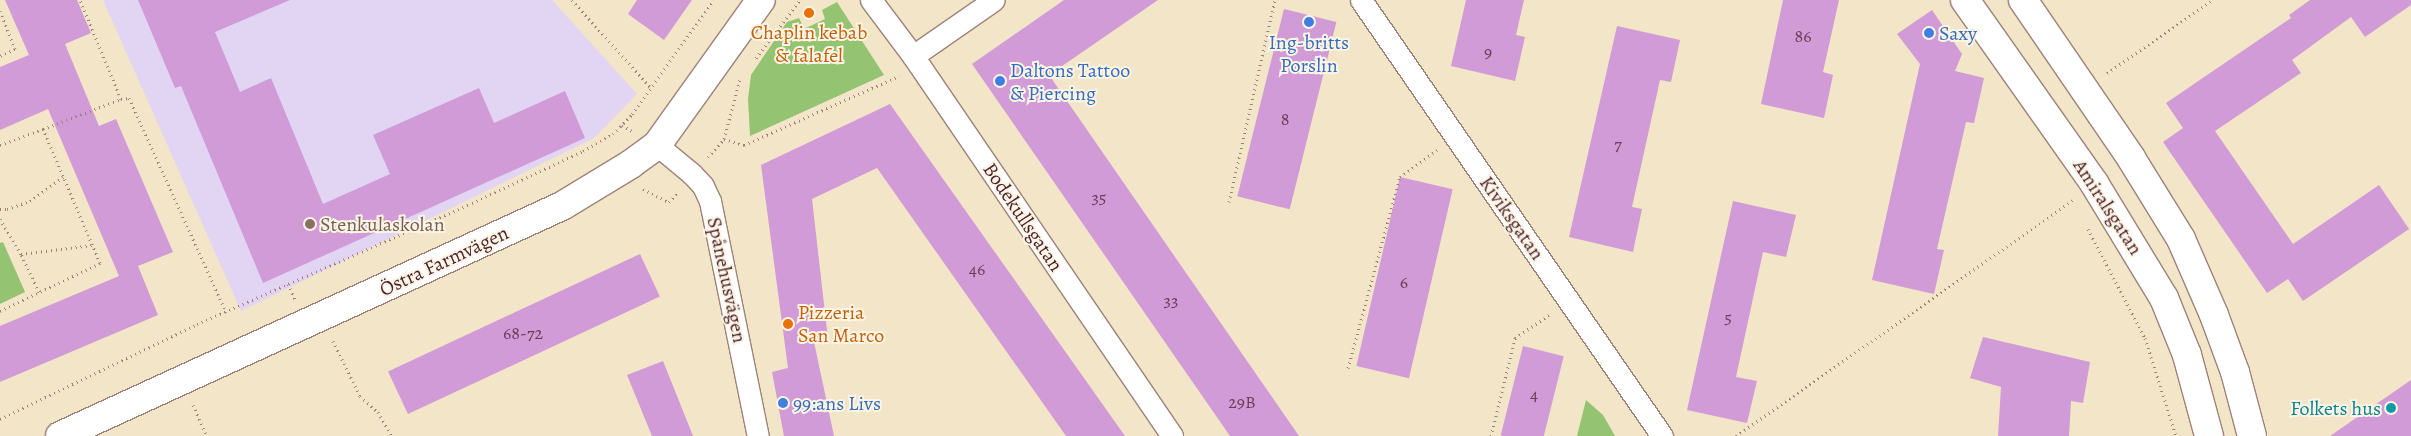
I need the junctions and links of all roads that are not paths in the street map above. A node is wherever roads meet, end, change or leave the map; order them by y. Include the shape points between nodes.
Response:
1 (761, 0) edge
2 (871, 0) edge
3 (994, 0) edge
4 (1361, 0) edge
5 (1965, 0) edge
6 (2023, 0) edge
7 (917, 61) junction
8 (657, 145) junction
9 (60, 436) edge
10 (758, 436) edge
11 (1172, 436) edge
12 (1662, 436) edge
13 (2209, 436) edge
14 (2252, 436) edge

1 - 8 main road, Östra Farmvägen
2 - 7 street, Bodekullsgatan
3 - 7 street
4 - 12 street, Kiviksgatan
5 - 13 main road, Amiralsgatan via 2094,183 2164,298 2187,355
6 - 14 main road via 2181,239 2235,372
7 - 11 street, Bodekullsgatan
8 - 9 main road, Östra Farmvägen via 562,206
8 - 10 street, Spånehusvägen via 692,174 710,200

